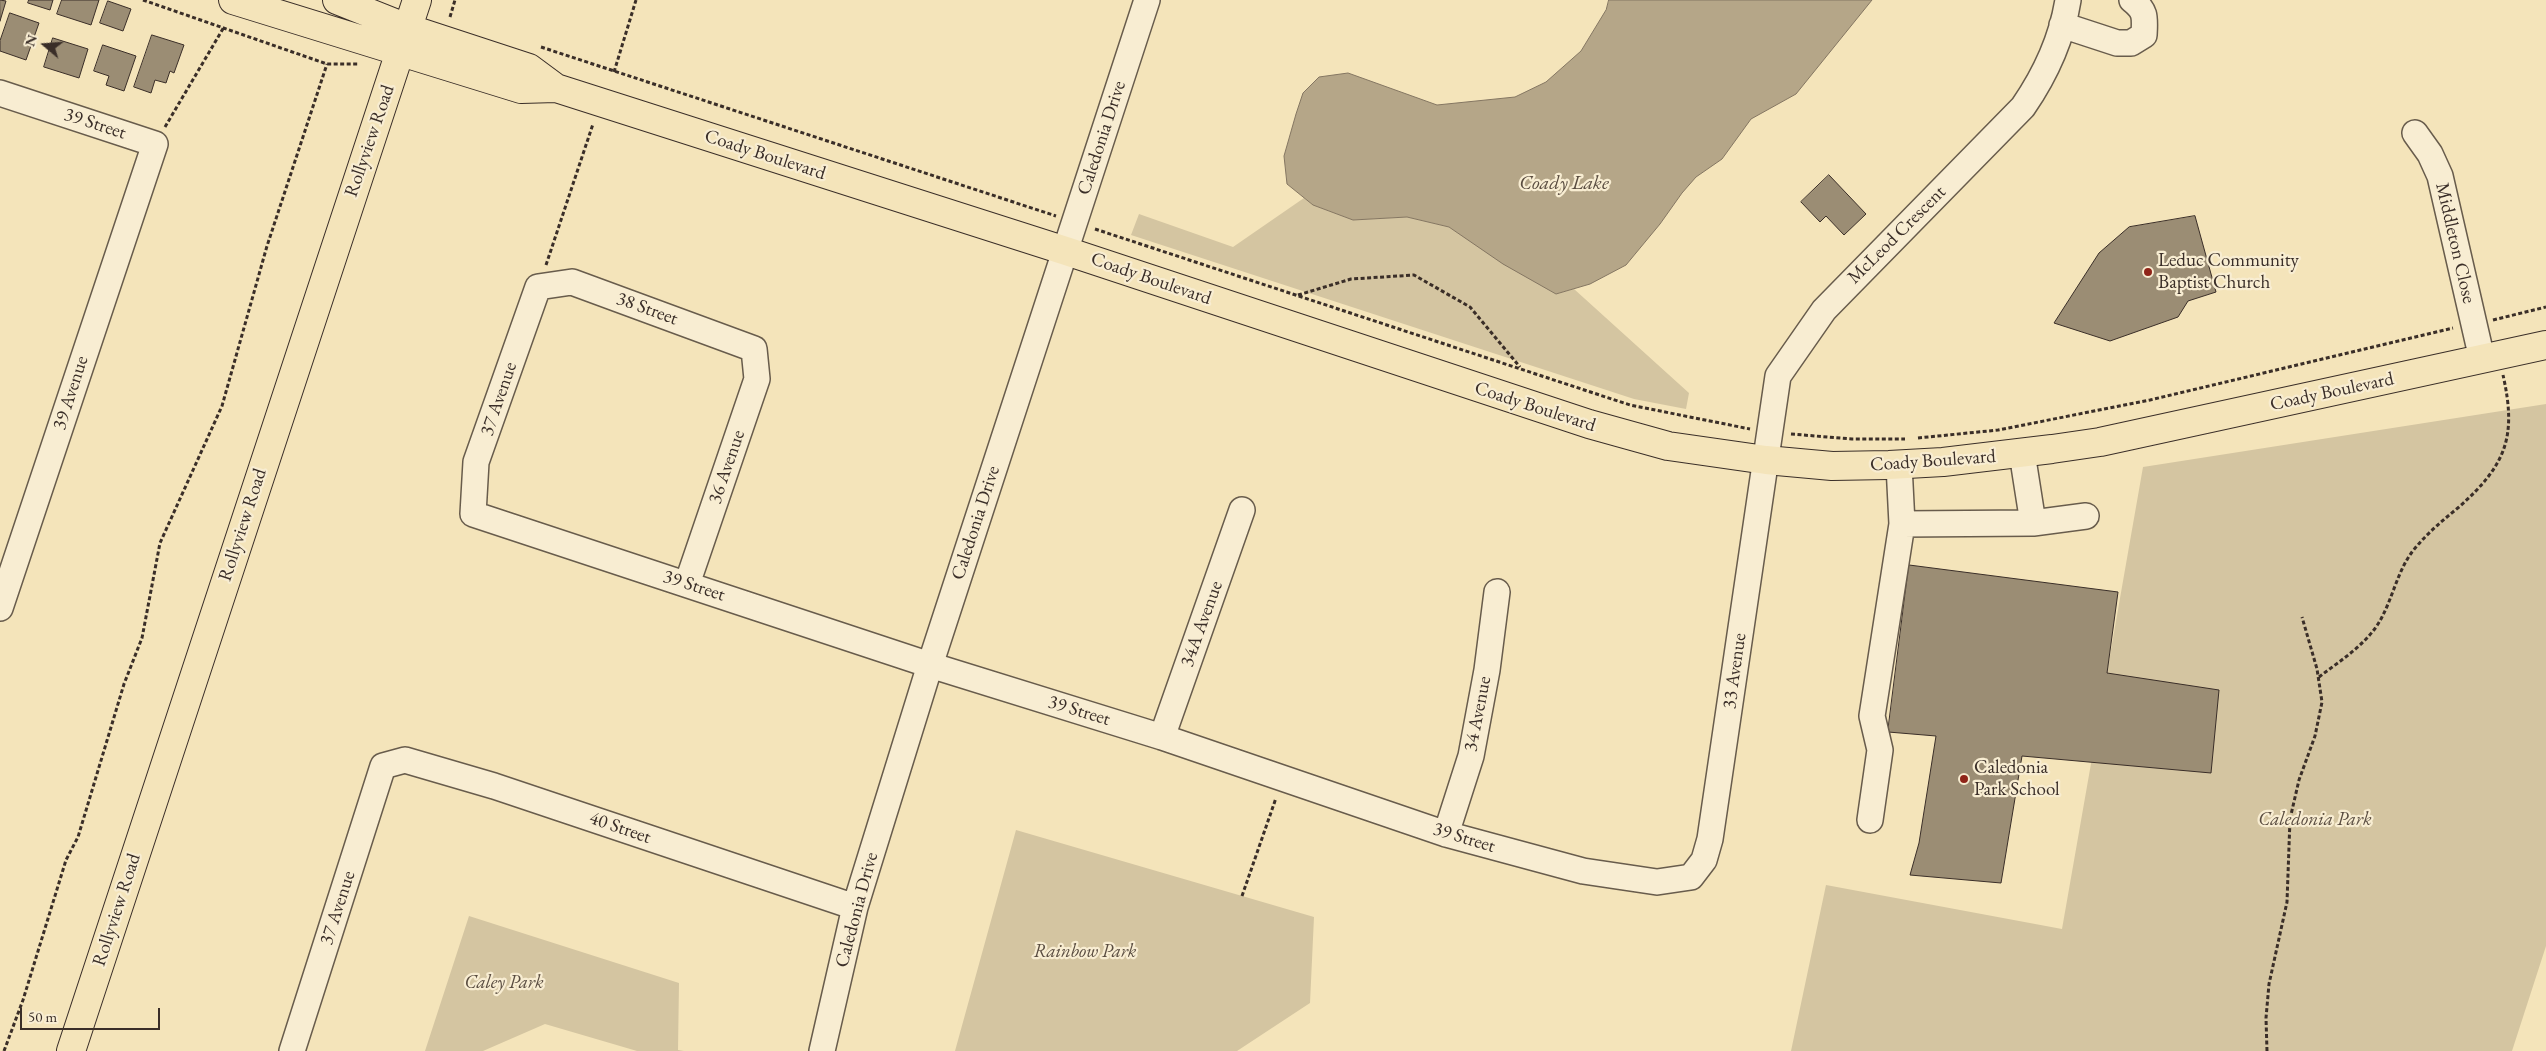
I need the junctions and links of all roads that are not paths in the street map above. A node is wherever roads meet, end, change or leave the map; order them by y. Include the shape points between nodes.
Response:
1 (233, 0) edge
2 (337, 0) edge
3 (1147, 0) edge
4 (2068, 0) edge
5 (2132, 0) edge
6 (410, 21) edge
7 (2062, 25) junction
8 (0, 93) edge
9 (2415, 133) dead end
10 (143, 179) joint
11 (1066, 251) junction
12 (538, 287) joint
13 (2546, 345) edge
14 (754, 349) joint
15 (2482, 359) junction
16 (2022, 453) junction
17 (1766, 460) junction
18 (1899, 465) junction
19 (1242, 510) dead end
20 (473, 514) joint
21 (2086, 516) dead end
22 (2033, 523) junction
23 (1902, 524) junction
24 (687, 584) junction
25 (1498, 592) dead end
26 (0, 608) edge
27 (930, 665) junction
28 (1162, 737) junction
29 (384, 766) joint
30 (1870, 820) dead end
31 (1446, 834) junction
32 (1691, 877) joint
33 (855, 907) junction
34 (71, 1051) edge
35 (292, 1051) edge
36 (822, 1051) edge

1 - 6 main road
2 - 6 main road
3 - 11 street, Caledonia Drive
4 - 7 street, McLeod Crescent
5 - 7 street via 2142,8 2145,20 2144,35 2131,43 2117,43
6 - 11 main road, Coady Boulevard via 521,89 556,88
6 - 34 main road, Rollyview Road
7 - 17 street, McLeod Crescent via 2042,80 2023,107 1824,310 1778,376
8 - 10 street, 39 Street via 155,144
9 - 15 street, Middleton Close via 2440,176
10 - 26 street, 39 Avenue
11 - 17 main road, Coady Boulevard via 1589,424 1668,446
11 - 27 street, Caledonia Drive
12 - 14 street, 38 Street via 572,282
12 - 20 street, 37 Avenue via 476,462
13 - 15 main road, Coady Boulevard
14 - 24 street, 36 Avenue via 757,379
15 - 16 main road, Coady Boulevard via 2100,442
16 - 18 main road, Coady Boulevard
16 - 22 street
17 - 18 main road, Coady Boulevard via 1832,466
17 - 32 street, 33 Avenue via 1710,839 1704,860
18 - 23 street
19 - 28 street, 34A Avenue
20 - 24 street, 39 Street
21 - 22 street
22 - 23 street
23 - 30 street via 1872,716 1880,750
24 - 27 street, 39 Street
25 - 31 street, 34 Avenue via 1471,756
27 - 28 street, 39 Street
27 - 33 street, Caledonia Drive
28 - 31 street, 39 Street
29 - 33 street, 40 Street via 405,760 494,786
29 - 35 street, 37 Avenue
31 - 32 street, 39 Street via 1583,871 1657,882
33 - 36 street, Caledonia Drive

